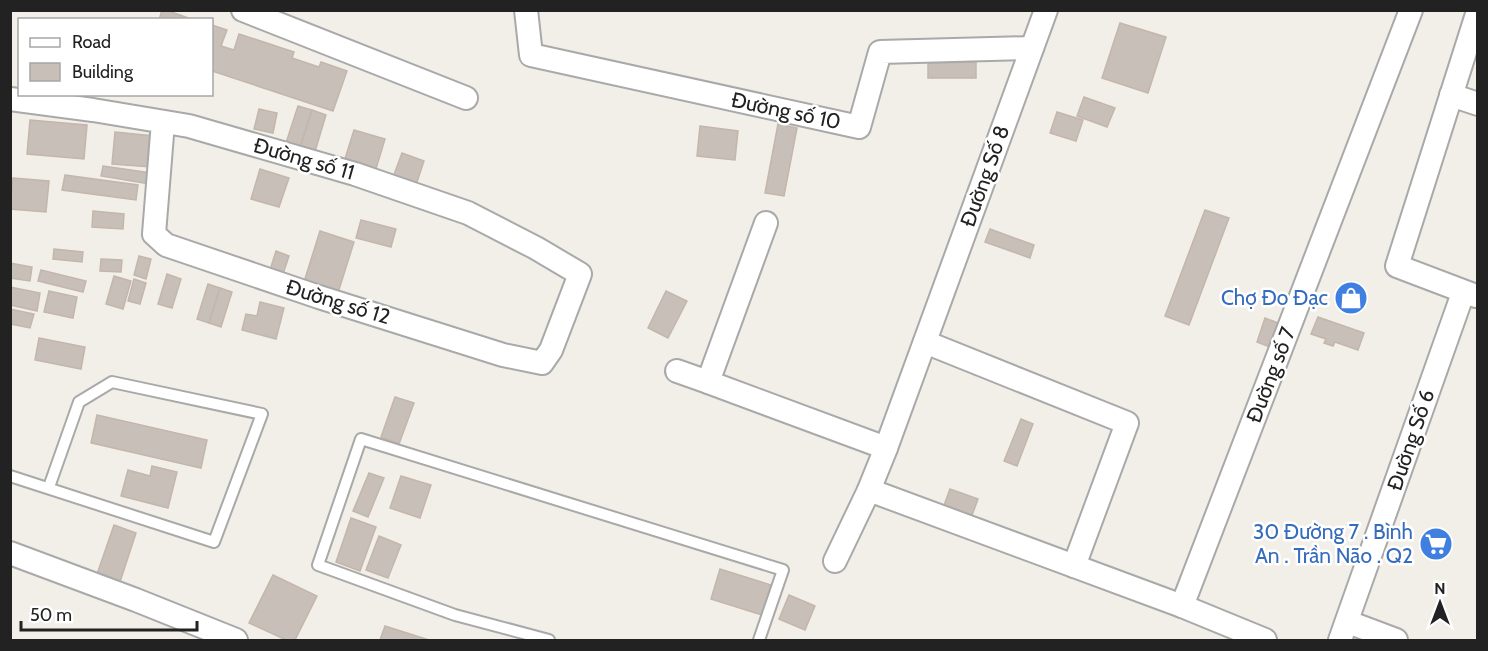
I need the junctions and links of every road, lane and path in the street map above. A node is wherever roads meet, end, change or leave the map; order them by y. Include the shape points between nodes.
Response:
1 (243, 10) edge
2 (526, 10) edge
3 (1046, 10) edge
4 (1412, 10) edge
5 (1478, 11) edge
6 (1032, 48) junction
7 (1451, 95) junction
8 (466, 98) dead end
9 (10, 99) edge
10 (1478, 104) edge
11 (163, 122) junction
12 (766, 223) dead end
13 (580, 274) joint
14 (1470, 295) edge
15 (925, 342) junction
16 (677, 371) dead end
17 (708, 382) junction
18 (886, 448) junction
19 (10, 476) edge
20 (49, 487) junction
21 (869, 490) junction
22 (10, 553) edge
23 (835, 561) dead end
24 (1074, 566) junction
25 (1182, 606) junction
26 (1344, 631) edge
27 (188, 632) edge
28 (236, 640) edge
29 (549, 640) edge
30 (759, 640) edge
31 (1265, 640) edge
32 (1396, 640) edge

1 - 8 street
2 - 6 street, Đường số 10 via 531,55 858,127 880,52
3 - 6 street, Đường Số 8
4 - 25 street, Đường số 7
5 - 7 street, Đường Số 6
6 - 15 street, Đường Số 8
7 - 10 street
7 - 14 street, Đường Số 6 via 1397,266
9 - 11 street, Đường số 11
11 - 13 street, Đường số 11 via 355,174 436,201 468,213
11 - 13 street, Đường số 12 via 154,234 166,245 503,355 542,363 551,350
12 - 17 street
14 - 26 street, Đường Số 6
15 - 18 street, Đường Số 8
15 - 24 street via 1127,423
16 - 17 street
17 - 18 street
18 - 21 street, Đường Số 8
19 - 20 lane
20 - 20 lane via 214,542 262,414 112,381 79,402
21 - 23 street, Đường Số 8
21 - 24 street
22 - 27 street via 136,600
24 - 25 street
25 - 31 street
26 - 32 street
27 - 28 street
29 - 30 lane via 455,615 318,565 361,439 783,570

